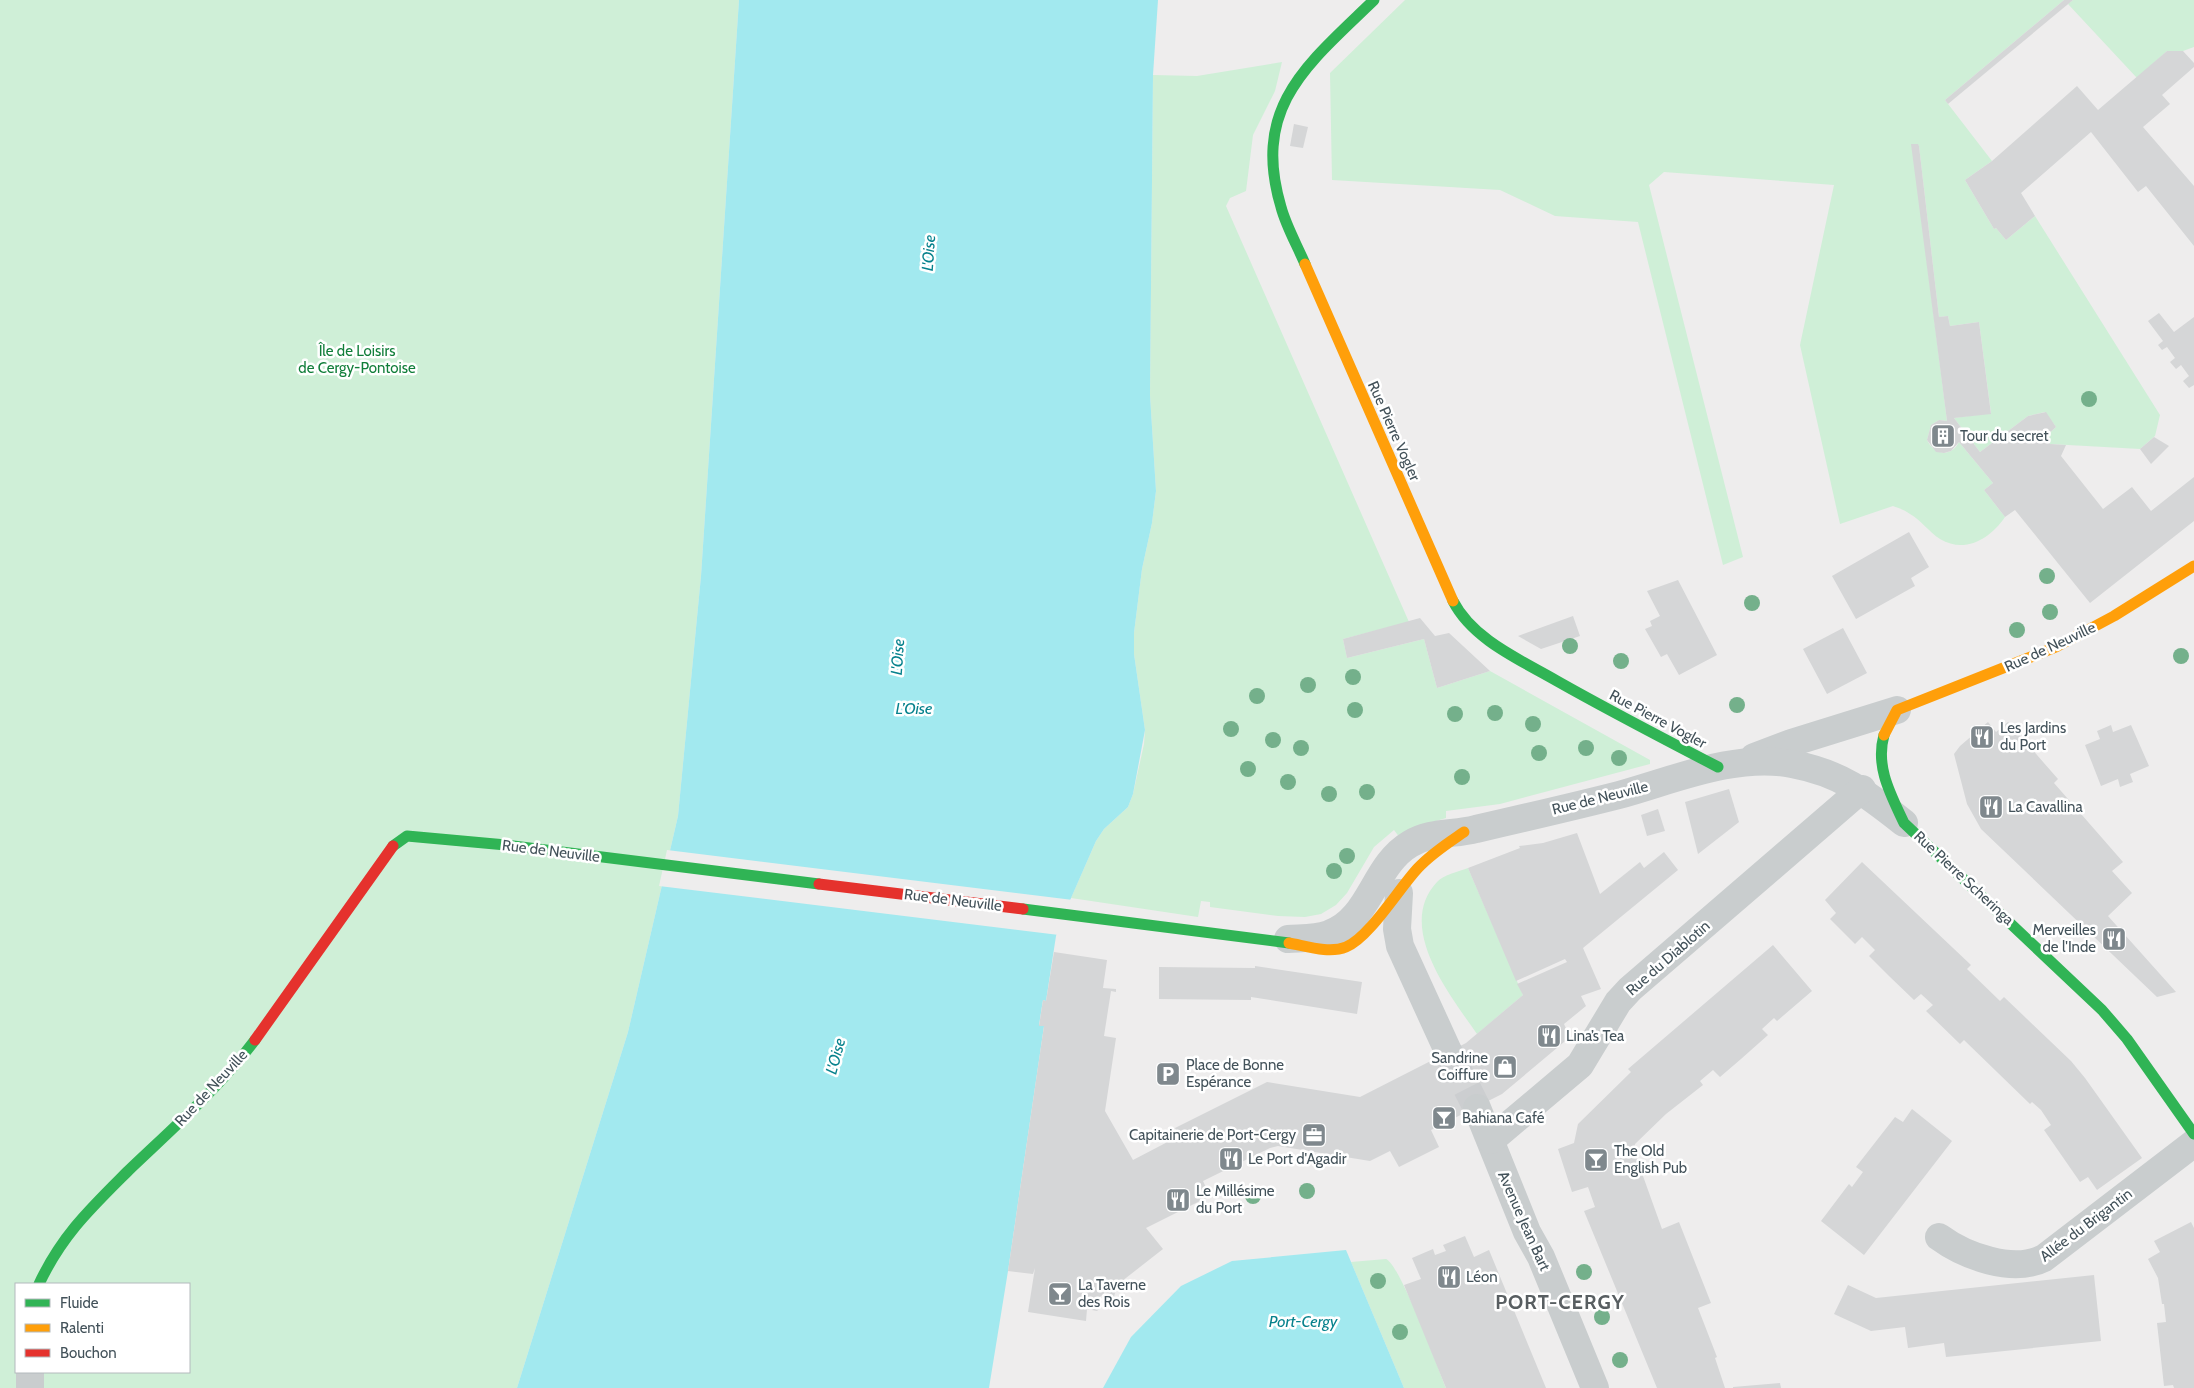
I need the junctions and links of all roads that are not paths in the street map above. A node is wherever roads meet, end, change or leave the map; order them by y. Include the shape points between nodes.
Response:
1 (1374, 0) edge
2 (2194, 566) edge
3 (1897, 710) junction
4 (1727, 766) junction
5 (1862, 789) junction
6 (1904, 822) junction
7 (1464, 832) junction
8 (1398, 893) junction
9 (1274, 941) junction
10 (1448, 1051) tunnel mouth
11 (1477, 1108) tunnel mouth
12 (2194, 1134) edge
13 (1491, 1140) junction
14 (2194, 1143) edge
15 (1939, 1237) dead end
16 (39, 1283) edge
17 (30, 1373) edge
18 (30, 1388) edge
19 (1595, 1388) edge

1 - 4 street, Rue Pierre Vogler via 1304,68 1277,120 1272,135 1271,164 1281,209 1442,580 1458,610 1484,637 1583,696
2 - 3 street, Rue de Neuville via 2114,616 2056,647
3 - 4 street, Rue de Neuville
3 - 6 street via 1883,734 1880,762
4 - 5 street, Rue de Neuville via 1754,762 1792,763 1834,775
4 - 7 street, Rue de Neuville
5 - 6 street, Rue Pierre Scheringa
5 - 13 street, Rue du Diablotin via 1630,989 1618,1002 1580,1065
6 - 12 street, Rue Pierre Scheringa via 2102,1010
7 - 8 street, Rue de Neuville via 1437,850
7 - 9 street, Rue de Neuville via 1422,838 1402,849 1388,862 1364,904 1340,928 1322,936
8 - 9 street, Rue de Neuville via 1367,932 1346,947 1321,950
8 - 10 street via 1396,929 1400,946
9 - 16 street, Rue de Neuville via 506,845 407,836 395,844 249,1048 221,1082 84,1215 51,1258
11 - 13 street, Avenue Jean Bart
13 - 19 street, Avenue Jean Bart
14 - 15 street, Allée du Brigantin via 2032,1264 1998,1262 1970,1255
17 - 18 street

